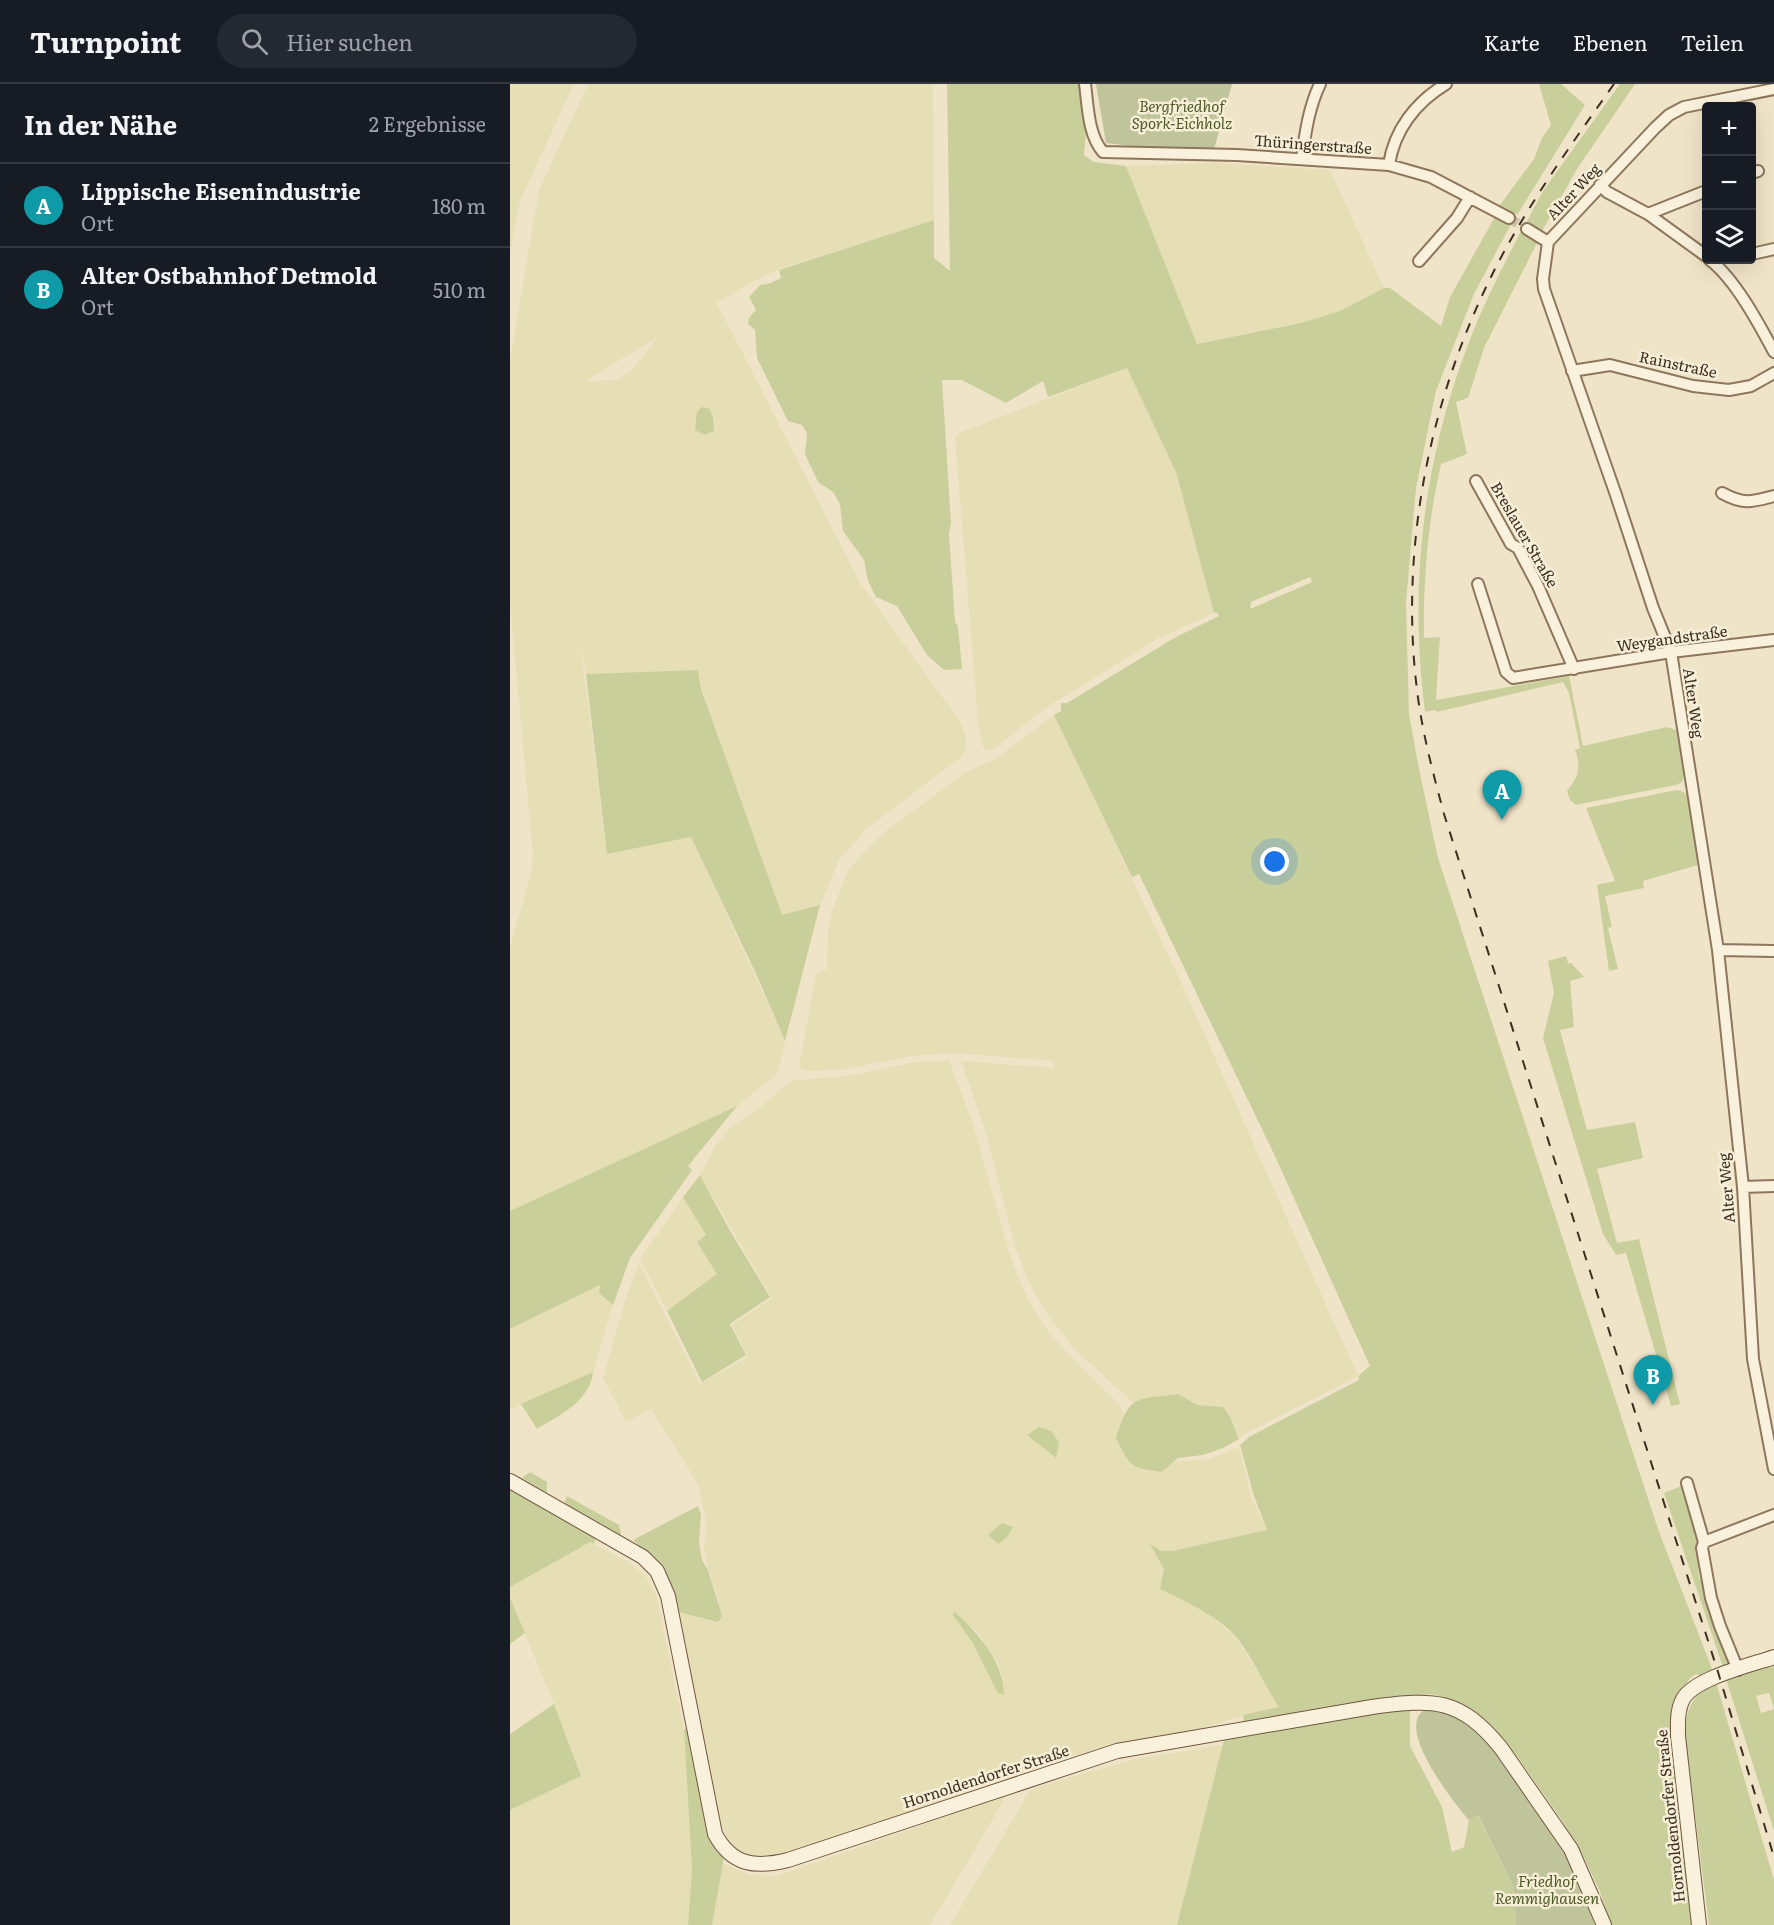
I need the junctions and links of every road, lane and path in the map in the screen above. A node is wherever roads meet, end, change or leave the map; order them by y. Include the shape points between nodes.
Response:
1 (1085, 84) edge
2 (1320, 84) edge
3 (1446, 84) edge
4 (1774, 89) edge
5 (1302, 159) junction
6 (1389, 165) junction
7 (1600, 185) junction
8 (1702, 193) edge
9 (1470, 198) junction
10 (1648, 214) junction
11 (1509, 218) tunnel mouth
12 (1527, 229) tunnel mouth
13 (1548, 242) junction
14 (1774, 249) edge
15 (1702, 252) edge
16 (1756, 253) edge
17 (1419, 261) dead end
18 (1720, 264) edge
19 (1774, 352) edge
20 (1572, 371) junction
21 (1774, 374) edge
22 (1476, 481) dead end
23 (1722, 493) dead end
24 (1774, 496) edge
25 (1478, 584) dead end
26 (1774, 640) edge
27 (1671, 652) junction
28 (1574, 669) junction
29 (1718, 950) junction
30 (1774, 951) edge
31 (1774, 1186) edge
32 (1743, 1187) junction
33 (1774, 1469) edge
34 (510, 1482) edge
35 (1687, 1483) dead end
36 (1774, 1515) edge
37 (1704, 1542) junction
38 (1774, 1657) edge
39 (1738, 1670) junction
40 (1604, 1925) edge
41 (1700, 1925) edge

1 - 5 street, Thüringerstraße via 1096,144 1103,152
2 - 5 street
3 - 6 street via 1420,104 1400,128
4 - 7 street, Alter Weg via 1697,104 1669,115
5 - 6 street, Thüringerstraße
6 - 9 street, Thüringerstraße via 1431,177
7 - 10 street
7 - 13 street, Alter Weg
8 - 10 street
9 - 11 street, Thüringerstraße
9 - 17 street
10 - 15 street
12 - 13 street
13 - 20 street, Alter Weg via 1544,289
14 - 16 street
18 - 19 street
20 - 21 street, Rainstraße via 1610,365 1693,386 1730,390 1751,386
20 - 27 street, Alter Weg
22 - 28 street, Breslauer Straße via 1538,586
23 - 24 street via 1748,503
25 - 28 street, Weygandstraße via 1509,677
26 - 27 street, Weygandstraße
27 - 28 street, Weygandstraße
27 - 29 street, Alter Weg
29 - 30 street
29 - 32 street, Alter Weg
31 - 32 street
32 - 33 street, Alter Weg via 1753,1359
34 - 40 street, Hornoldendorfer Straße via 643,1557 661,1578 668,1596 715,1834 727,1851 743,1862 766,1865 788,1860 1117,1751 1372,1707 1431,1702 1469,1716 1501,1748 1571,1849
35 - 37 street
36 - 37 street
37 - 39 street via 1711,1598
38 - 39 street, Hornoldendorfer Straße
39 - 41 street, Hornoldendorfer Straße via 1695,1686 1678,1712

